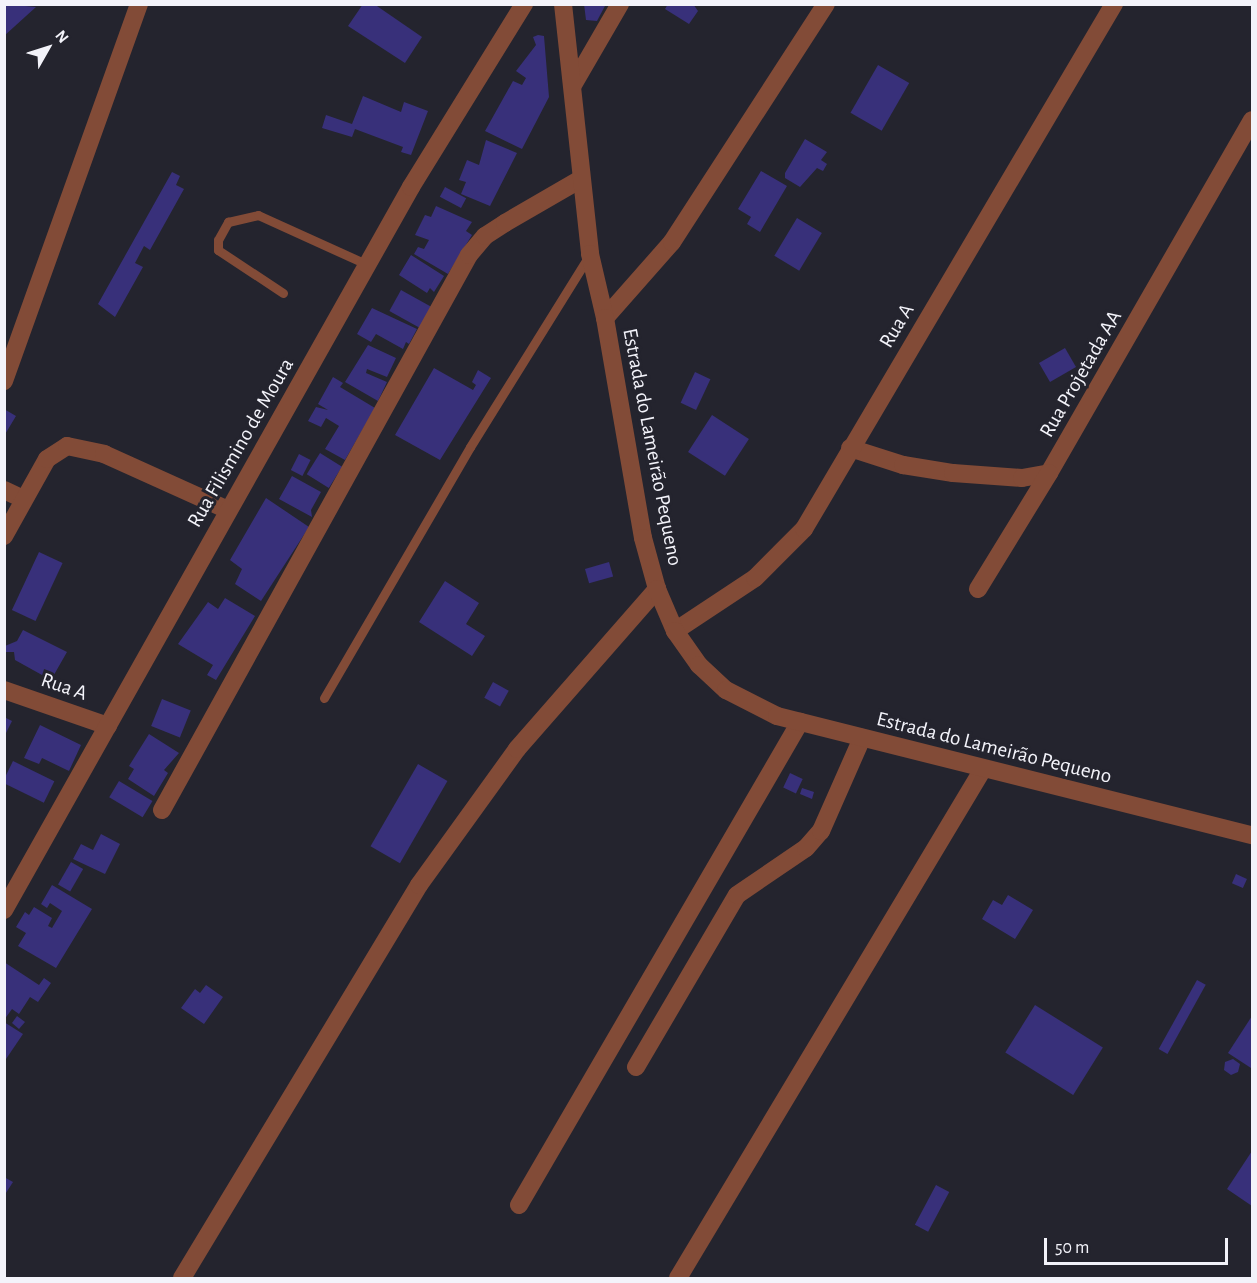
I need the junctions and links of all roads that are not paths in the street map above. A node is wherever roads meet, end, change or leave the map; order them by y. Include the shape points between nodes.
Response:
1 (139, 4) edge
2 (524, 4) edge
3 (563, 4) edge
4 (620, 4) edge
5 (826, 4) edge
6 (1114, 4) edge
7 (573, 85) junction
8 (1252, 120) edge
9 (581, 180) junction
10 (590, 254) junction
11 (368, 265) junction
12 (283, 293) dead end
13 (605, 318) junction
14 (4, 381) edge
15 (850, 448) junction
16 (1049, 473) junction
17 (4, 489) edge
18 (23, 499) junction
19 (228, 510) junction
20 (4, 536) edge
21 (657, 589) junction
22 (978, 590) dead end
23 (675, 631) junction
24 (4, 690) edge
25 (324, 698) dead end
26 (800, 722) junction
27 (108, 726) junction
28 (862, 738) junction
29 (983, 769) junction
30 (162, 810) dead end
31 (1252, 836) edge
32 (6, 905) edge
33 (636, 1067) dead end
34 (519, 1204) dead end
35 (182, 1278) edge
36 (678, 1278) edge

1 - 14 street
2 - 11 street, Rua Filismino de Moura via 411,187
3 - 7 street, Estrada do Lameirão Pequeno
4 - 7 street
5 - 13 street via 672,242
6 - 15 street, Rua A
7 - 9 street, Estrada do Lameirão Pequeno
8 - 16 street, Rua Projetada AA
9 - 10 street, Estrada do Lameirão Pequeno
9 - 30 street via 505,223 469,255
10 - 13 street, Estrada do Lameirão Pequeno
10 - 25 lane via 470,447
11 - 12 lane via 258,214 228,222 218,240 218,250
11 - 19 street, Rua Filismino de Moura
13 - 21 street, Estrada do Lameirão Pequeno via 643,538
15 - 16 street via 903,465 953,473 1022,478
15 - 23 street, Rua A via 804,529 782,555 755,578
16 - 22 street, Rua Projetada AA
17 - 18 street
18 - 19 street via 47,459 68,446 104,454
18 - 20 street
19 - 27 street, Rua Filismino de Moura
21 - 23 street, Estrada do Lameirão Pequeno
21 - 35 street via 517,749 419,885
23 - 26 street, Estrada do Lameirão Pequeno via 699,665 726,690 777,716
24 - 27 street, Rua A
26 - 28 street, Estrada do Lameirão Pequeno
26 - 34 street
27 - 32 street, Rua Filismino de Moura
28 - 29 street, Estrada do Lameirão Pequeno
28 - 33 street via 821,831 806,848 737,895
29 - 31 street, Estrada do Lameirão Pequeno
29 - 36 street

